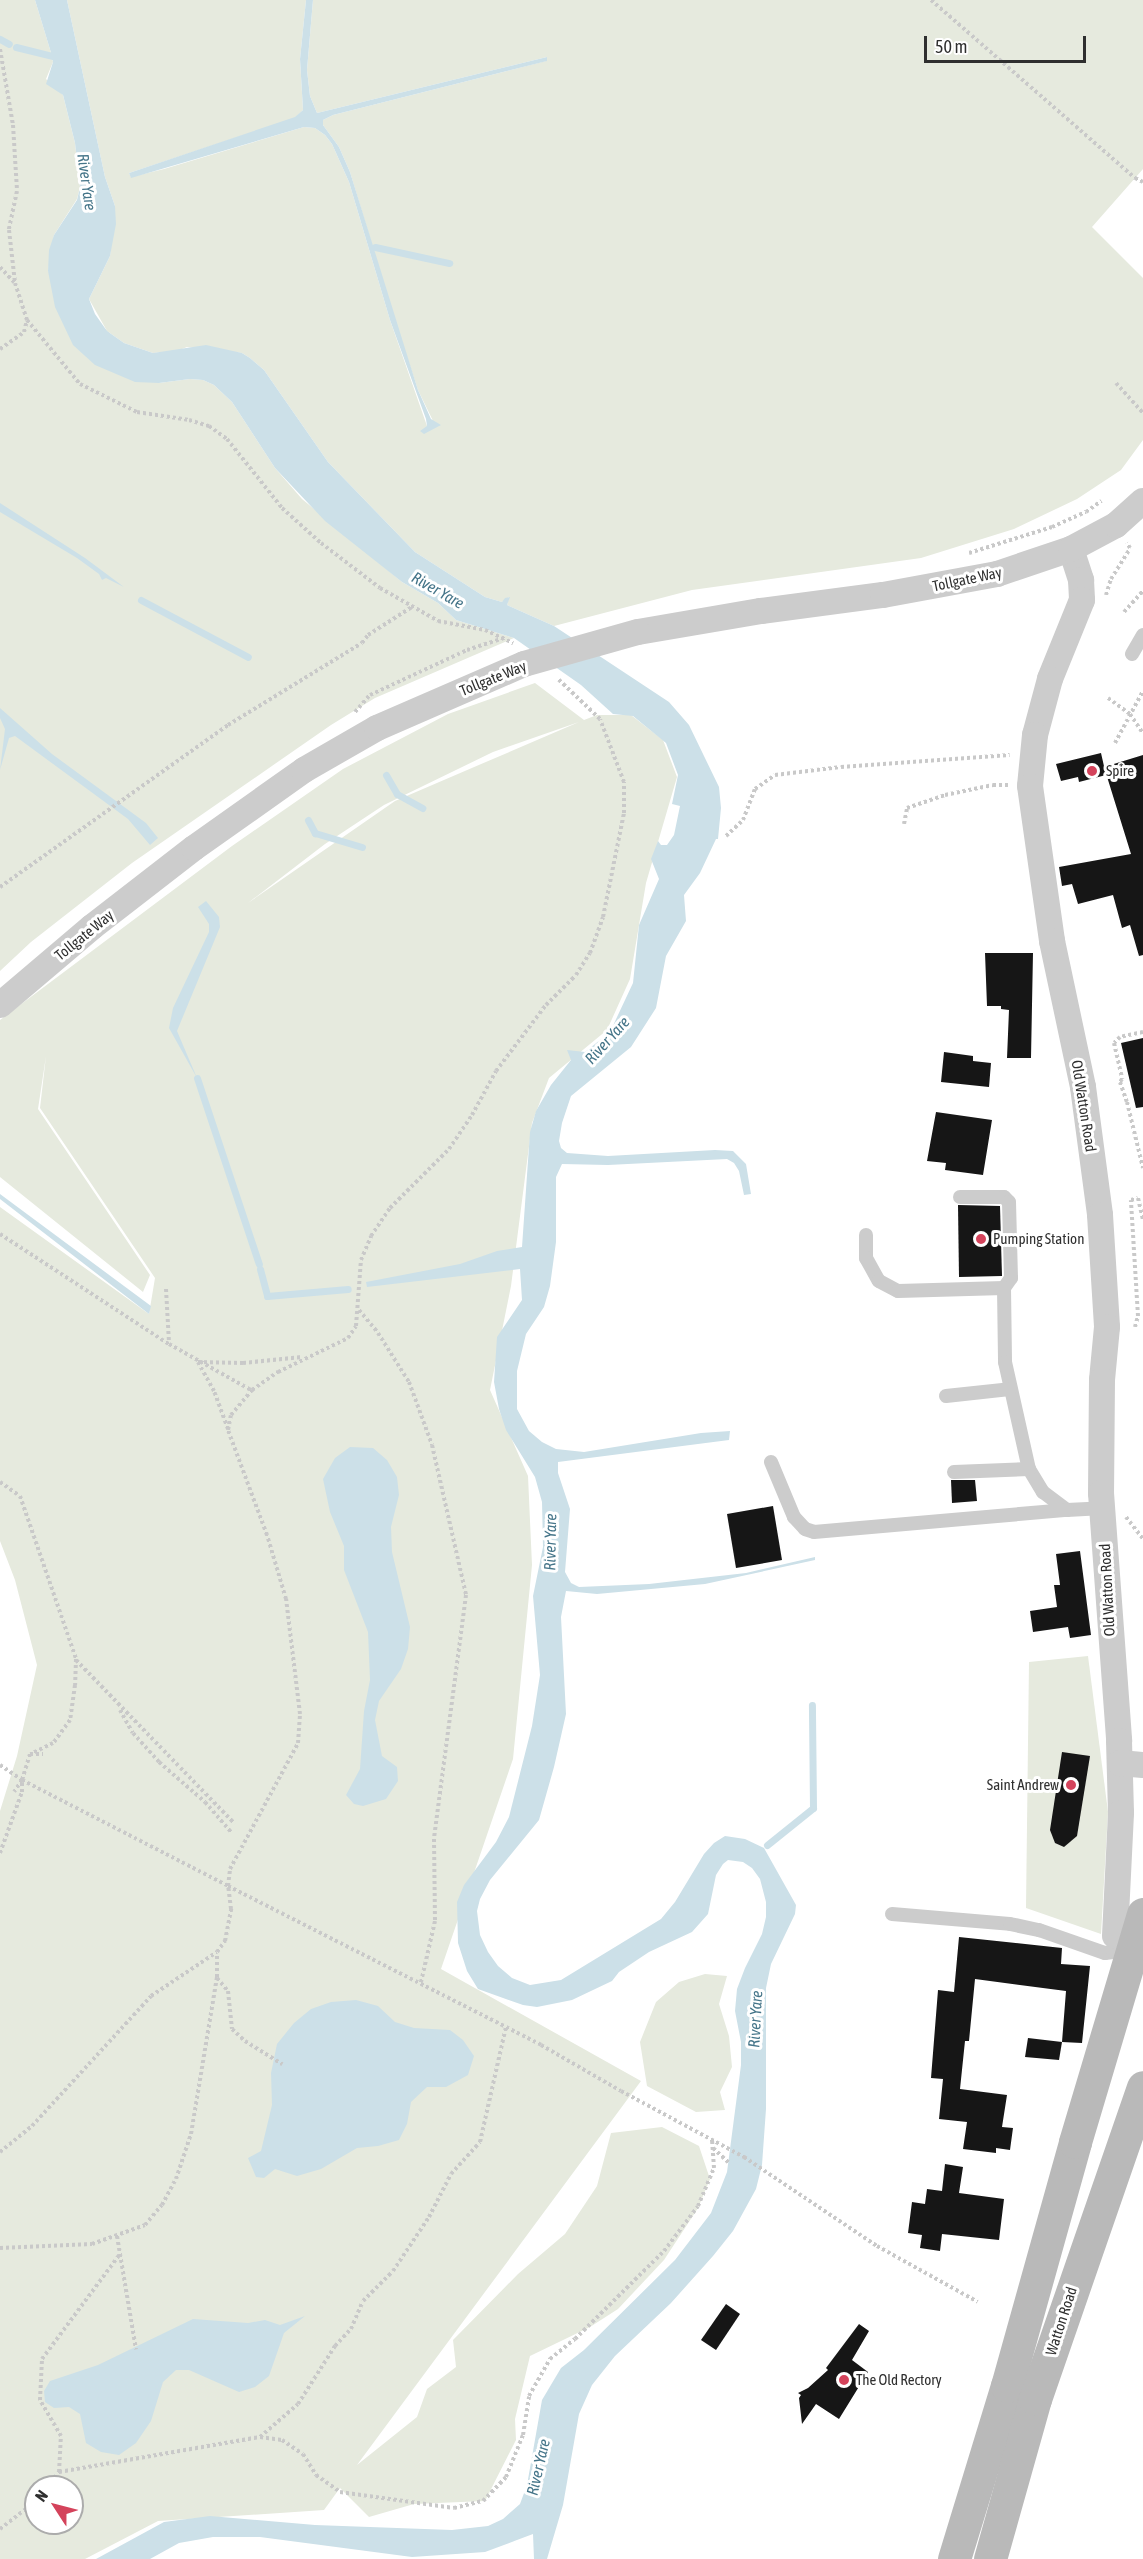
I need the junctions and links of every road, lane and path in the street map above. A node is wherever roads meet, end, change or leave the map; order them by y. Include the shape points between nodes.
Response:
1 (931, 0) edge
2 (0, 49) edge
3 (3, 75) edge
4 (1143, 182) edge
5 (0, 267) edge
6 (15, 283) junction
7 (27, 320) junction
8 (0, 349) edge
9 (1116, 383) dead end
10 (1143, 413) edge
11 (1101, 501) dead end
12 (1143, 501) edge
13 (1116, 525) junction
14 (1015, 541) dead end
15 (1071, 549) junction
16 (380, 588) dead end
17 (1143, 591) edge
18 (1103, 605) dead end
19 (412, 607) dead end
20 (1124, 612) dead end
21 (1143, 635) edge
22 (506, 638) dead end
23 (1132, 654) dead end
24 (1143, 691) edge
25 (1108, 698) dead end
26 (1130, 714) junction
27 (351, 717) dead end
28 (1143, 733) edge
29 (1115, 743) dead end
30 (1032, 755) junction
31 (624, 782) dead end
32 (1030, 786) junction
33 (904, 824) dead end
34 (726, 836) dead end
35 (0, 887) edge
36 (0, 1005) edge
37 (1143, 1032) edge
38 (1143, 1168) edge
39 (960, 1197) dead end
40 (1143, 1217) edge
41 (0, 1234) edge
42 (867, 1235) dead end
43 (1004, 1288) junction
44 (166, 1289) dead end
45 (359, 1310) junction
46 (1135, 1327) dead end
47 (169, 1344) junction
48 (305, 1357) junction
49 (198, 1362) junction
50 (1010, 1389) junction
51 (252, 1390) junction
52 (946, 1395) dead end
53 (228, 1430) junction
54 (771, 1462) dead end
55 (1029, 1469) junction
56 (954, 1472) dead end
57 (0, 1482) edge
58 (1103, 1508) junction
59 (1067, 1510) junction
60 (76, 1659) junction
61 (117, 1704) junction
62 (30, 1754) junction
63 (43, 1755) dead end
64 (1131, 1764) edge
65 (0, 1765) edge
66 (22, 1780) junction
67 (14, 1792) dead end
68 (235, 1824) dead end
69 (231, 1832) dead end
70 (0, 1853) edge
71 (228, 1886) junction
72 (892, 1914) dead end
73 (1143, 1914) edge
74 (1115, 1936) joint
75 (217, 1952) junction
76 (216, 1977) junction
77 (421, 1983) junction
78 (1143, 1986) edge
79 (506, 2027) junction
80 (282, 2064) dead end
81 (1143, 2087) edge
82 (712, 2139) junction
83 (713, 2148) junction
84 (0, 2152) edge
85 (729, 2163) dead end
86 (117, 2236) junction
87 (0, 2248) edge
88 (120, 2254) junction
89 (1032, 2298) junction
90 (978, 2302) dead end
91 (136, 2349) dead end
92 (260, 2437) junction
93 (59, 2472) junction
94 (57, 2475) edge
95 (24, 2510) edge
96 (0, 2529) edge
97 (954, 2559) edge
98 (990, 2559) edge

1 - 4 path
2 - 3 path
3 - 6 path via 13,125 17,191 9,230
5 - 6 path
6 - 7 path
7 - 8 path via 24,332
7 - 16 path via 80,384 137,412 209,426 227,439 282,508
9 - 10 path
11 - 14 path via 1066,521
12 - 13 street
13 - 15 street
13 - 18 path via 1130,548 1111,579
15 - 30 street, Old Watton Road via 1081,580 1082,600 1050,679
15 - 36 street, Tollgate Way, bridge via 997,574 945,585 638,632 524,664 377,728 304,770 194,848
17 - 20 path
19 - 35 path via 362,643 228,725
21 - 23 lane
22 - 27 path via 467,650 370,694
24 - 26 path
25 - 26 path
26 - 28 path
26 - 29 path
30 - 32 street, Old Watton Road
30 - 34 path via 935,759 775,775 755,789 743,820
31 - 45 path via 624,813 603,917 590,953 496,1071 449,1149 390,1208 361,1260
32 - 33 path via 993,784 945,795 907,808
32 - 58 street, Old Watton Road via 1052,941 1083,1087 1100,1215 1107,1327 1102,1380
37 - 38 path via 1120,1037 1114,1043
39 - 43 lane via 1004,1197 1009,1202 1011,1278
40 - 46 path via 1138,1198 1131,1200 1138,1316
41 - 47 path
42 - 43 lane via 866,1258 879,1281 898,1291
43 - 50 lane via 1005,1362
44 - 47 path
45 - 48 path via 356,1326 348,1338
45 - 77 path via 408,1382 432,1445 466,1595 434,1839 435,1921
47 - 49 path
48 - 49 path via 243,1363
48 - 51 path
49 - 51 path
49 - 53 path
50 - 52 lane
50 - 55 lane
51 - 53 path via 231,1415
53 - 71 path via 286,1599 300,1714 298,1743 242,1844 230,1869
54 - 59 lane via 794,1517 814,1532
55 - 56 lane
55 - 59 lane via 1043,1492
57 - 60 path via 20,1496
58 - 59 lane
58 - 64 street, Old Watton Road
60 - 61 path
60 - 62 path via 70,1720 53,1743
61 - 68 path
61 - 69 path via 140,1741
62 - 63 path
62 - 66 path
64 - 74 street, Old Watton Road
65 - 66 path
66 - 67 path
66 - 70 path via 22,1792
66 - 71 path
71 - 75 path via 229,1926
71 - 77 path
72 - 74 lane via 1010,1924 1105,1953 1113,1952
73 - 89 main road
75 - 76 path
75 - 84 path via 152,1996 32,2126
76 - 80 path via 228,1990 232,2029
76 - 86 path via 191,2134 176,2179 146,2225
77 - 79 path
78 - 89 main road
79 - 82 path
79 - 92 path via 480,2142 451,2174 429,2217 393,2271 363,2301 351,2329 335,2346 298,2404
81 - 98 main road, Watton Road via 1041,2379
82 - 83 path
82 - 90 path via 877,2246
83 - 85 path
83 - 92 path via 714,2168 698,2205 664,2251 550,2359 529,2396 523,2435 506,2477 483,2501 454,2508 340,2492 316,2475 303,2454 282,2440
86 - 87 path via 92,2244
86 - 88 path
88 - 91 path
88 - 93 path via 42,2359 40,2400 61,2436
89 - 97 main road
92 - 93 path
93 - 94 path
95 - 96 path

